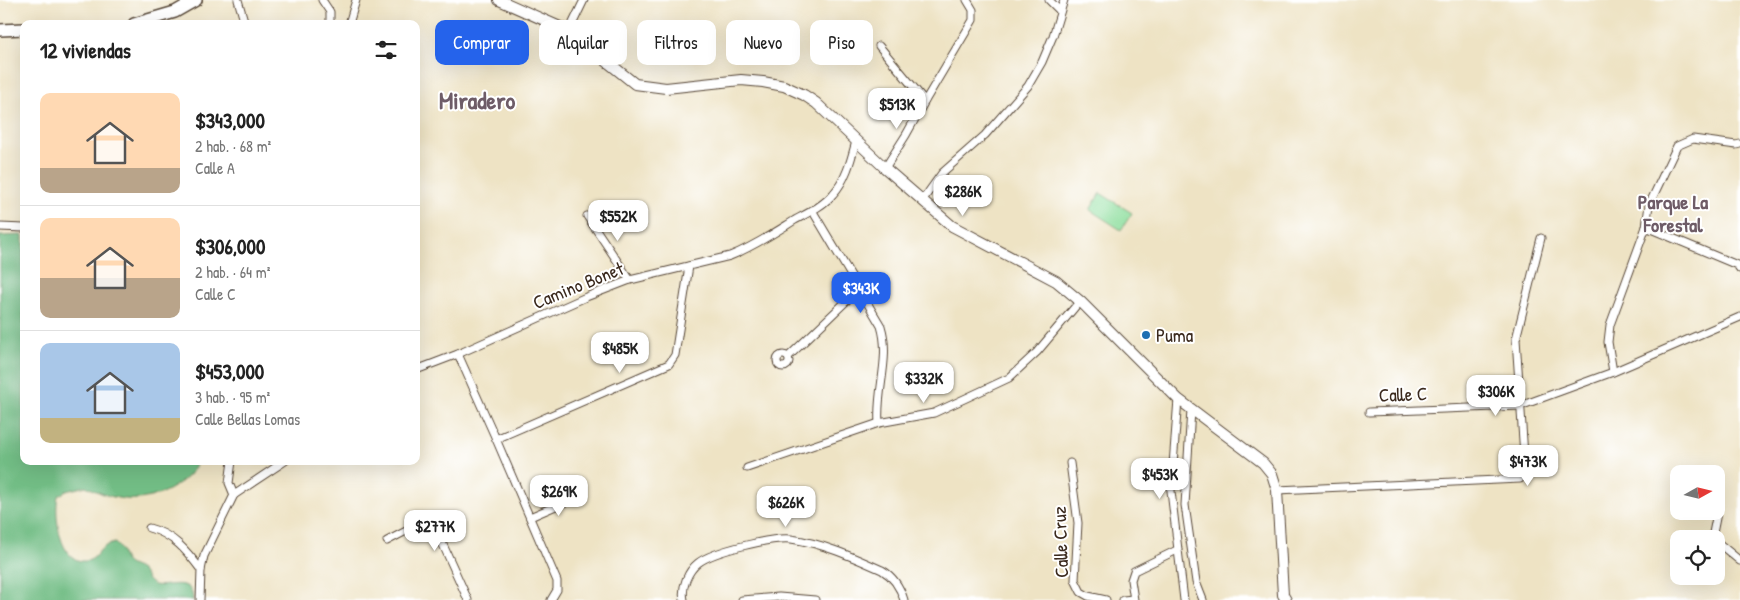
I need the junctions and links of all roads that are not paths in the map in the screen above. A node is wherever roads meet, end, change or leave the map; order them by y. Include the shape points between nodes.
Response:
1 (196, 0) edge
2 (238, 0) edge
3 (322, 0) edge
4 (356, 0) edge
5 (499, 0) edge
6 (584, 0) edge
7 (967, 0) edge
8 (1049, 0) edge
9 (1064, 0) edge
10 (1060, 11) junction
11 (148, 20) edge
12 (244, 20) edge
13 (330, 20) edge
14 (350, 20) edge
15 (544, 20) edge
16 (574, 20) edge
17 (20, 29) edge
18 (0, 30) edge
19 (878, 46) dead end
20 (611, 65) edge
21 (925, 101) junction
22 (856, 141) junction
23 (1740, 144) edge
24 (885, 168) junction
25 (922, 200) junction
26 (812, 210) junction
27 (587, 216) dead end
28 (0, 227) edge
29 (1646, 227) junction
30 (20, 228) edge
31 (1541, 238) dead end
32 (689, 266) junction
33 (1740, 269) edge
34 (630, 280) junction
35 (858, 290) junction
36 (1080, 302) junction
37 (1740, 317) edge
38 (458, 354) junction
39 (788, 357) dead end
40 (420, 368) edge
41 (1613, 372) junction
42 (1178, 398) junction
43 (1520, 406) junction
44 (1191, 410) junction
45 (1369, 412) dead end
46 (879, 423) junction
47 (496, 439) junction
48 (1070, 463) dead end
49 (231, 465) edge
50 (279, 465) edge
51 (747, 468) dead end
52 (1277, 490) junction
53 (234, 495) junction
54 (579, 496) dead end
55 (530, 517) junction
56 (149, 528) dead end
57 (387, 541) dead end
58 (1725, 548) edge
59 (1177, 550) junction
60 (1740, 561) edge
61 (201, 570) junction
62 (200, 600) edge
63 (467, 600) edge
64 (551, 600) edge
65 (684, 600) edge
66 (742, 600) edge
67 (815, 600) edge
68 (904, 600) edge
69 (1106, 600) edge
70 (1123, 600) edge
71 (1133, 600) edge
72 (1184, 600) edge
73 (1203, 600) edge
74 (1286, 600) edge

1 - 11 main road via 175,12
2 - 12 street
3 - 13 street via 330,12
4 - 14 street
5 - 15 main road
6 - 16 street
7 - 21 street via 974,20
8 - 10 street
9 - 10 street
10 - 25 street via 1042,62 1028,86 985,135 942,173
17 - 18 main road
19 - 21 street
20 - 22 main road via 635,84 666,88 741,80 784,86 816,103
21 - 24 street
22 - 24 main road
22 - 26 street, Camino Bonet via 841,184
23 - 29 street via 1692,139 1677,146 1649,205
24 - 25 main road
25 - 36 main road via 952,226 1056,281
26 - 32 street, Camino Bonet via 745,250
26 - 35 street
27 - 34 street
28 - 30 street
29 - 33 street
29 - 41 street via 1610,325 1608,342
31 - 43 street via 1516,339
32 - 34 street, Camino Bonet
32 - 47 street via 676,355 670,364
34 - 38 street, Camino Bonet
35 - 39 street
35 - 46 street via 882,326 885,340
36 - 42 main road
36 - 46 street via 1037,352 1009,378 934,413
37 - 41 street, Calle C
38 - 40 street, Camino Bonet
38 - 47 street
41 - 43 street, Calle C
42 - 44 main road
42 - 59 street via 1171,491
43 - 45 street, Calle C
43 - 52 street via 1525,470 1520,479
44 - 52 main road via 1263,463 1272,474
44 - 73 street via 1185,505 1196,582
46 - 51 street
47 - 55 street
48 - 69 street, Calle Cruz via 1078,523 1075,580 1081,592
49 - 53 street via 229,483
50 - 53 street
52 - 74 main road
53 - 61 street via 204,556
54 - 55 street
55 - 64 street via 557,581 557,590
56 - 61 street via 164,532 181,544
57 - 63 street via 429,519 436,527
58 - 60 street
59 - 71 street via 1134,571 1131,580
59 - 72 street
61 - 62 street
65 - 68 street via 685,580 698,563 717,554 779,538 836,551 882,570 896,582
66 - 67 street via 779,597
70 - 71 street

